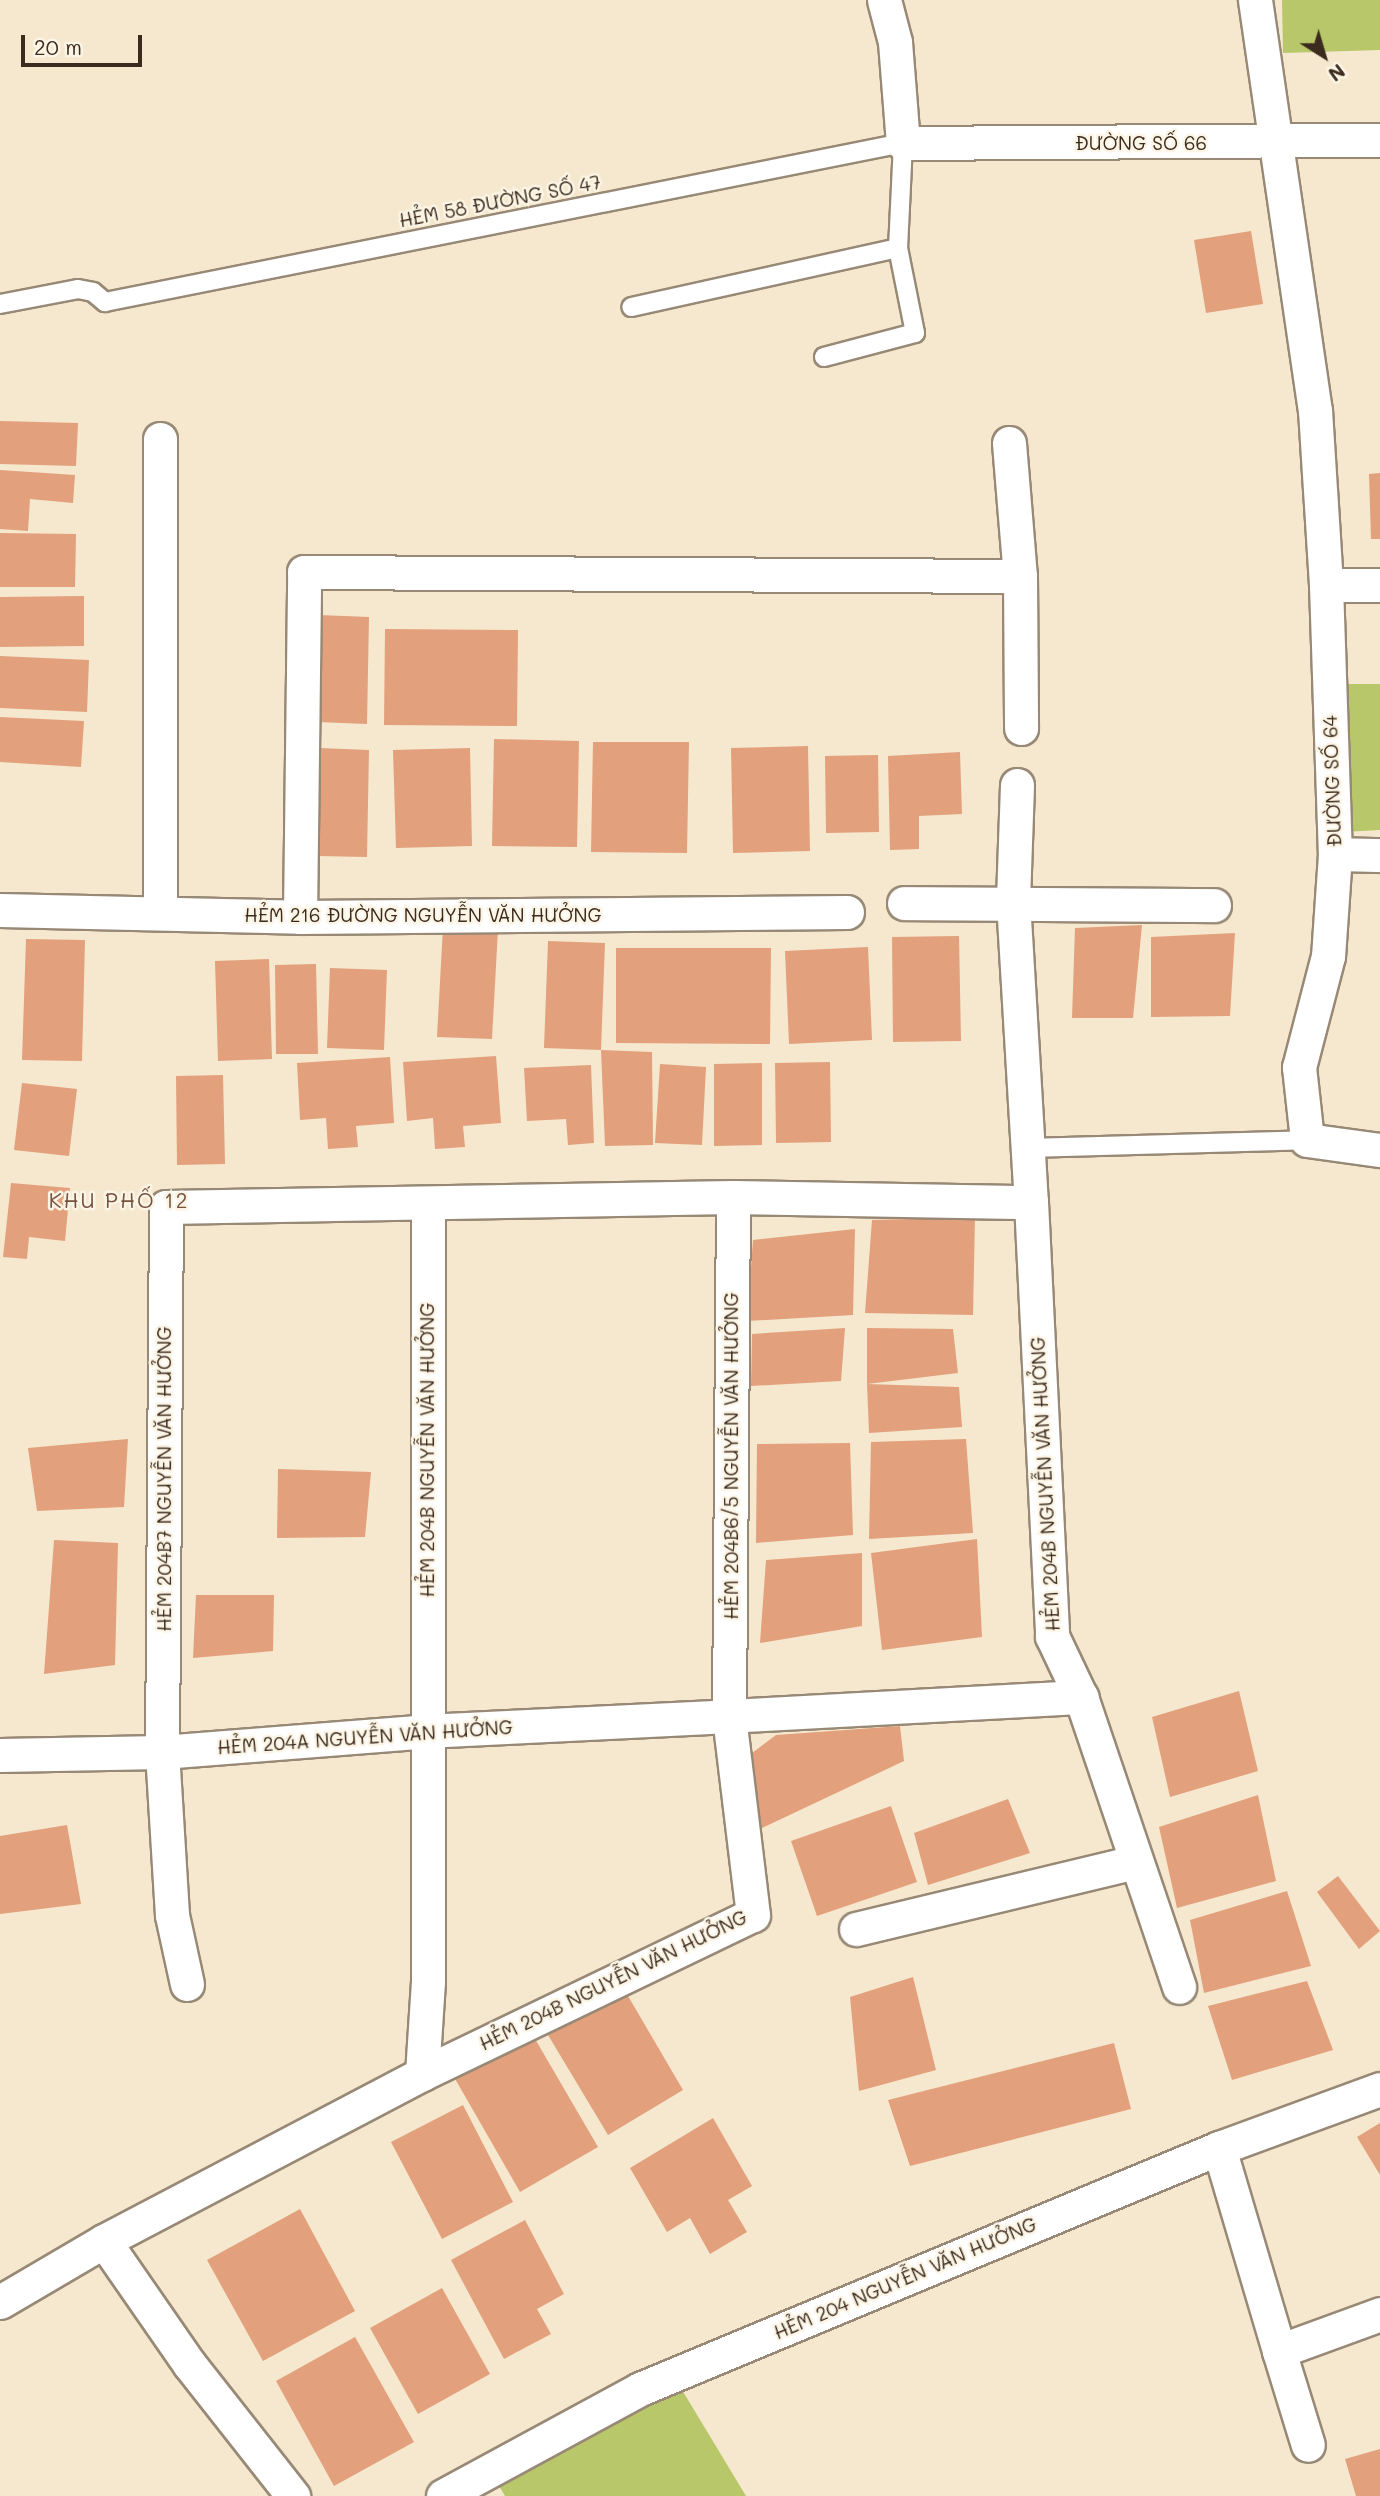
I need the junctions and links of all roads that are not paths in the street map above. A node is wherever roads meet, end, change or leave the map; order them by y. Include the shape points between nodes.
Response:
1 (884, 0) edge
2 (1255, 0) edge
3 (1380, 140) edge
4 (903, 143) junction
5 (1274, 143) junction
6 (898, 248) junction
7 (0, 304) edge
8 (631, 307) dead end
9 (824, 357) dead end
10 (160, 439) dead end
11 (1009, 443) dead end
12 (1020, 576) junction
13 (1326, 585) junction
14 (1380, 585) edge
15 (1021, 728) dead end
16 (1017, 785) dead end
17 (1335, 854) junction
18 (1380, 855) edge
19 (1013, 901) junction
20 (904, 903) dead end
21 (1214, 905) dead end
22 (0, 910) edge
23 (847, 912) dead end
24 (160, 913) junction
25 (300, 917) junction
26 (1307, 1140) junction
27 (1028, 1148) junction
28 (1380, 1150) edge
29 (733, 1197) junction
30 (1031, 1202) junction
31 (428, 1203) junction
32 (1081, 1697) junction
33 (729, 1716) junction
34 (426, 1731) junction
35 (162, 1752) junction
36 (0, 1755) edge
37 (1135, 1862) junction
38 (856, 1929) dead end
39 (187, 1984) dead end
40 (1179, 1987) dead end
41 (422, 2074) junction
42 (1380, 2089) edge
43 (1219, 2148) junction
44 (104, 2241) junction
45 (0, 2302) edge
46 (1380, 2314) edge
47 (1279, 2351) junction
48 (1308, 2445) dead end
49 (293, 2496) edge
50 (443, 2496) edge

1 - 4 street via 895,42
2 - 5 street, ĐƯỜNG SỐ 64
3 - 5 street, ĐƯỜNG SỐ 66
4 - 5 street, ĐƯỜNG SỐ 66
4 - 6 lane
4 - 7 lane, HẺM 58 ĐƯỜNG SỐ 47 via 105,302 93,292 78,289
5 - 13 street, ĐƯỜNG SỐ 64 via 1315,410
6 - 8 lane
6 - 9 lane via 915,333
10 - 24 street
11 - 12 street
12 - 15 street
12 - 25 street via 304,572
13 - 14 street
13 - 17 street, ĐƯỜNG SỐ 64
16 - 19 street, HẺM 204B NGUYỄN VĂN HƯỞNG
17 - 18 street
17 - 26 street, ĐƯỜNG SỐ 64 via 1328,956 1299,1067
19 - 20 street
19 - 21 street
19 - 27 street, HẺM 204B NGUYỄN VĂN HƯỞNG
22 - 24 street, HẺM 216 ĐƯỜNG NGUYỄN VĂN HƯỞNG
23 - 25 street, HẺM 216 ĐƯỜNG NGUYỄN VĂN HƯỞNG
24 - 25 street, HẺM 216 ĐƯỜNG NGUYỄN VĂN HƯỞNG
26 - 27 lane
26 - 28 street
27 - 30 street, HẺM 204B NGUYỄN VĂN HƯỞNG
29 - 30 street
29 - 31 street
29 - 33 street, HẺM 204B6/5 NGUYỄN VĂN HƯỞNG
30 - 32 street, HẺM 204B NGUYỄN VĂN HƯỞNG via 1052,1636
31 - 34 street, HẺM 204B NGUYỄN VĂN HƯỞNG
31 - 35 street, HẺM 204B7 NGUYỄN VĂN HƯỞNG via 166,1206
32 - 33 street
32 - 37 street, HẺM 204B NGUYỄN VĂN HƯỞNG
33 - 34 street, HẺM 204A NGUYỄN VĂN HƯỞNG
33 - 41 street, HẺM 204B NGUYỄN VĂN HƯỞNG via 753,1915
34 - 35 street, HẺM 204A NGUYỄN VĂN HƯỞNG
34 - 41 street, HẺM 204B NGUYỄN VĂN HƯỞNG via 428,1981
35 - 36 street, HẺM 204A NGUYỄN VĂN HƯỞNG
35 - 39 street via 172,1914
37 - 38 street
37 - 40 street, HẺM 204B NGUYỄN VĂN HƯỞNG
41 - 44 street, HẺM 204B NGUYỄN VĂN HƯỞNG
42 - 43 street, HẺM 204 NGUYỄN VĂN HƯỞNG
43 - 47 street
43 - 50 street, HẺM 204 NGUYỄN VĂN HƯỞNG via 640,2389
44 - 45 street, HẺM 204B NGUYỄN VĂN HƯỞNG
44 - 49 street via 190,2365
46 - 47 street
47 - 48 street

